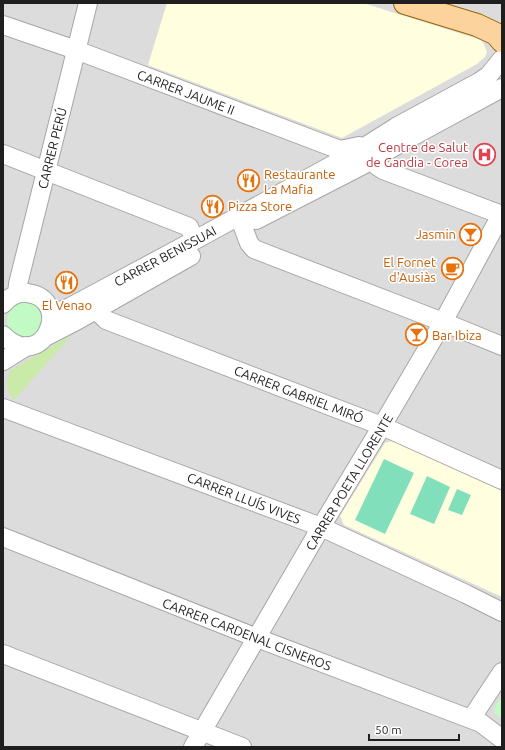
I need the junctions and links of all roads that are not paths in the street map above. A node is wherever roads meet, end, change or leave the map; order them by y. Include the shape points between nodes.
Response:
1 (88, 3) edge
2 (405, 3) edge
3 (447, 3) edge
4 (502, 19) edge
5 (3, 25) edge
6 (502, 41) edge
7 (76, 50) junction
8 (502, 59) edge
9 (502, 88) edge
10 (371, 151) junction
11 (3, 154) edge
12 (47, 171) junction
13 (502, 215) edge
14 (243, 227) junction
15 (195, 240) junction
16 (9, 295) edge
17 (50, 310) junction
18 (96, 310) junction
19 (443, 322) junction
20 (3, 335) edge
21 (45, 337) junction
22 (27, 346) junction
23 (502, 346) edge
24 (3, 361) edge
25 (3, 408) edge
26 (382, 426) junction
27 (502, 480) edge
28 (321, 527) junction
29 (3, 537) edge
30 (502, 612) edge
31 (257, 638) junction
32 (3, 654) edge
33 (502, 672) edge
34 (471, 719) junction
35 (202, 732) junction
36 (498, 738) edge
37 (193, 747) edge
38 (242, 747) edge

1 - 7 street, CARRER PERÚ
2 - 6 main road via 477,25 496,34
3 - 4 main road
5 - 7 street, CARRER JAUME II
7 - 10 street, CARRER JAUME II via 340,150
7 - 12 street, CARRER PERÚ
8 - 10 street, CARRER BENISSUAI via 489,75 396,127
9 - 10 street, CARRER BENISSUAI
10 - 13 street via 377,166 383,170
10 - 14 street, CARRER BENISSUAI
10 - 15 street, CARRER BENISSUAI
11 - 12 street
12 - 15 street via 189,227
12 - 16 street, CARRER PERÚ via 18,284
13 - 19 street, CARRER POETA LLORENTE
14 - 18 street, CARRER BENISSUAI
14 - 19 street via 254,249
15 - 17 street, CARRER BENISSUAI via 70,307 61,311
16 - 17 street via 33,294 46,303
17 - 21 street via 51,324
18 - 21 street, CARRER BENISSUAI
18 - 26 street, CARRER GABRIEL MIRÓ via 106,320
19 - 23 street
19 - 26 street, CARRER POETA LLORENTE
20 - 22 street via 9,342
21 - 22 street, CARRER BENISSUAI via 34,345
22 - 24 street
25 - 28 street, CARRER LLUÍS VIVES
26 - 27 street, CARRER GABRIEL MIRÓ
26 - 28 street, CARRER POETA LLORENTE
28 - 30 street, CARRER LLUÍS VIVES
28 - 31 street, CARRER POETA LLORENTE
29 - 31 street, CARRER CARDENAL CISNEROS
31 - 34 street, CARRER CARDENAL CISNEROS
31 - 35 street, CARRER POETA LLORENTE
32 - 35 street
33 - 34 street
34 - 36 street, CARRER CARDENAL CISNEROS via 481,723
35 - 37 street, CARRER POETA LLORENTE
35 - 38 street

